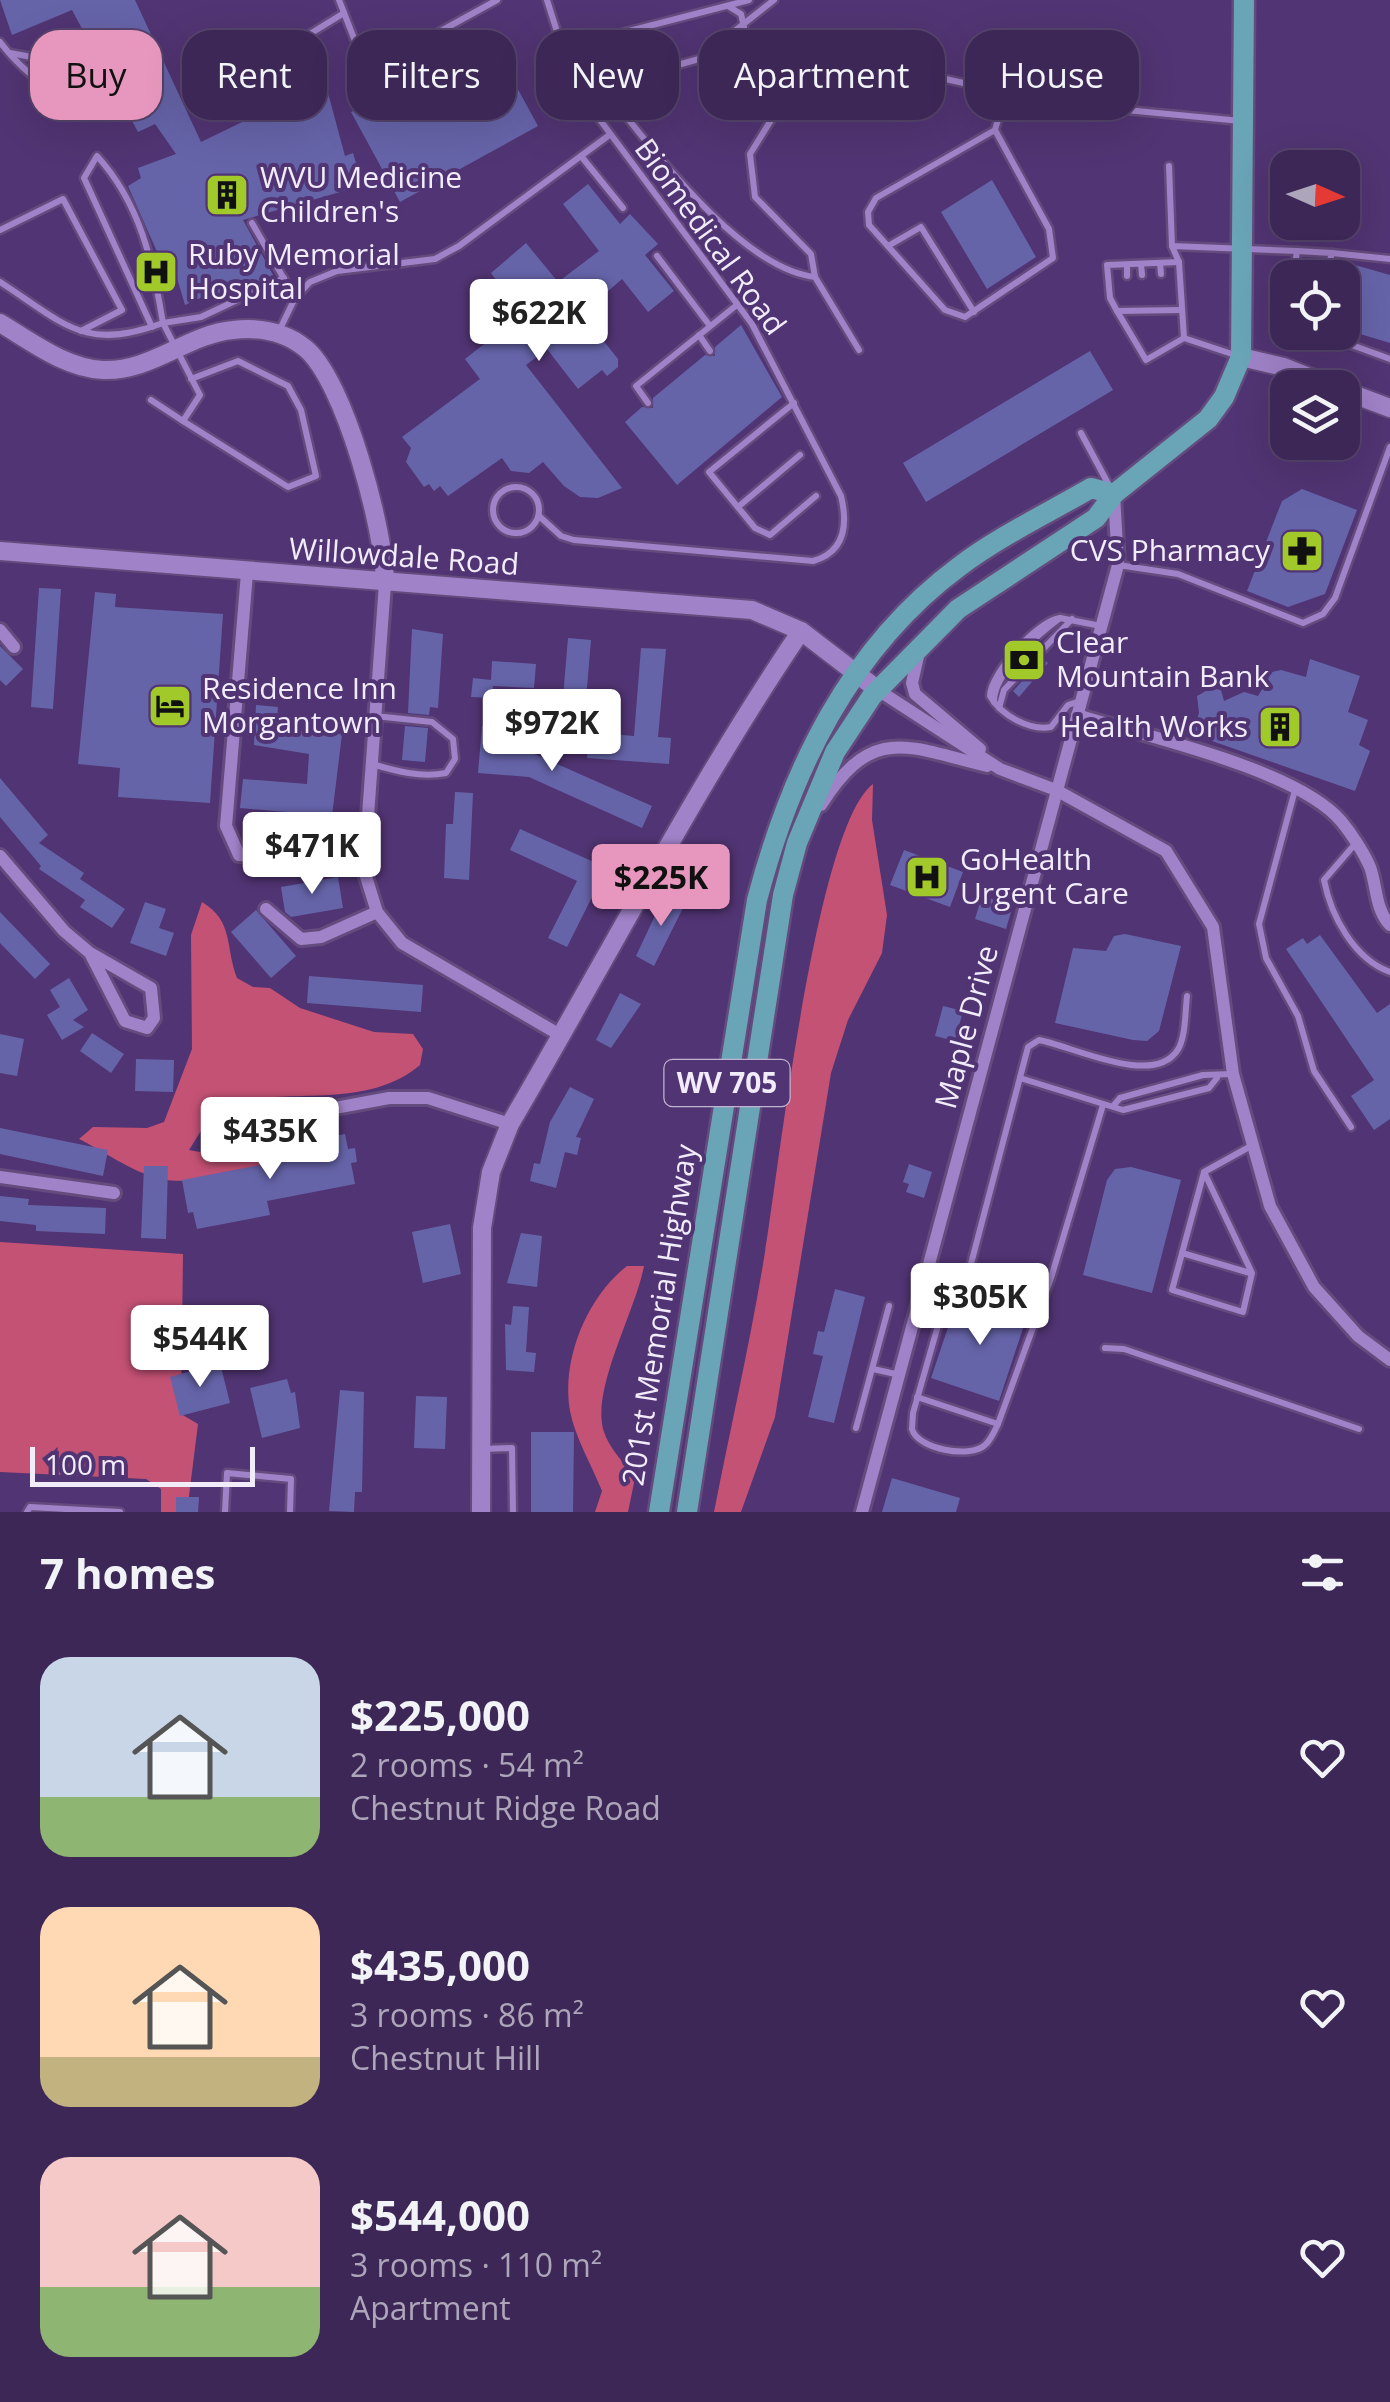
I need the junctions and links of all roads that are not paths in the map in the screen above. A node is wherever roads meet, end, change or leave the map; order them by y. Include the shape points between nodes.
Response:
1 (339, 0) edge
2 (497, 0) edge
3 (547, 0) edge
4 (749, 0) edge
5 (774, 0) edge
6 (1244, 0) edge
7 (728, 6) junction
8 (344, 13) junction
9 (744, 27) junction
10 (316, 30) edge
11 (350, 30) edge
12 (443, 30) edge
13 (555, 30) edge
14 (634, 30) edge
15 (0, 42) edge
16 (8, 53) junction
17 (30, 57) edge
18 (679, 65) edge
19 (30, 74) edge
20 (965, 83) edge
21 (1139, 112) edge
22 (597, 120) edge
23 (629, 120) edge
24 (998, 120) edge
25 (1242, 122) junction
26 (995, 130) junction
27 (608, 136) junction
28 (581, 156) junction
29 (1169, 166) dead end
30 (623, 208) dead end
31 (252, 222) dead end
32 (0, 230) edge
33 (888, 246) junction
34 (1172, 246) junction
35 (1241, 248) junction
36 (1296, 251) junction
37 (1332, 253) junction
38 (657, 256) dead end
39 (1390, 259) edge
40 (1295, 260) edge
41 (1330, 260) edge
42 (1179, 262) junction
43 (1160, 263) junction
44 (1141, 264) junction
45 (1127, 265) junction
46 (1161, 274) dead end
47 (1127, 276) dead end
48 (1142, 276) dead end
49 (814, 277) junction
50 (284, 278) junction
51 (0, 282) edge
52 (1161, 296) dead end
53 (1143, 297) dead end
54 (295, 298) junction
55 (1128, 298) dead end
56 (738, 304) junction
57 (1161, 310) junction
58 (1182, 310) junction
59 (1117, 311) junction
60 (1129, 311) junction
61 (1144, 311) junction
62 (974, 312) junction
63 (163, 322) junction
64 (0, 323) edge
65 (710, 326) junction
66 (152, 327) junction
67 (81, 331) junction
68 (278, 332) junction
69 (700, 335) junction
70 (1184, 338) junction
71 (1360, 348) edge
72 (859, 350) dead end
73 (176, 351) junction
74 (710, 351) dead end
75 (1241, 357) junction
76 (1390, 359) edge
77 (1294, 370) edge
78 (191, 378) junction
79 (1360, 396) edge
80 (151, 400) dead end
81 (648, 402) dead end
82 (794, 403) junction
83 (1390, 408) edge
84 (183, 420) junction
85 (1081, 433) dead end
86 (1390, 447) edge
87 (800, 455) dead end
88 (1386, 468) edge
89 (1114, 494) junction
90 (816, 496) dead end
91 (738, 507) junction
92 (539, 516) junction
93 (0, 552) edge
94 (1118, 565) junction
95 (246, 574) junction
96 (385, 584) junction
97 (1072, 618) junction
98 (1101, 626) junction
99 (0, 630) edge
100 (801, 631) junction
101 (927, 637) junction
102 (14, 648) dead end
103 (856, 672) junction
104 (878, 690) junction
105 (1081, 700) junction
106 (997, 706) junction
107 (1076, 715) junction
108 (374, 716) junction
109 (370, 764) junction
110 (1000, 769) junction
111 (1295, 788) junction
112 (1056, 790) junction
113 (797, 843) junction
114 (1355, 844) junction
115 (365, 853) junction
116 (0, 856) edge
117 (266, 909) dead end
118 (376, 912) junction
119 (1390, 924) edge
120 (90, 954) junction
121 (1390, 972) edge
122 (1188, 996) dead end
123 (560, 1035) junction
124 (1233, 1074) junction
125 (1020, 1078) junction
126 (1217, 1078) junction
127 (1103, 1105) junction
128 (1114, 1105) junction
129 (510, 1124) junction
130 (1351, 1126) dead end
131 (210, 1140) dead end
132 (1252, 1146) junction
133 (1204, 1172) junction
134 (0, 1178) edge
135 (114, 1193) dead end
136 (1182, 1253) junction
137 (1252, 1273) junction
138 (967, 1279) junction
139 (1039, 1304) junction
140 (889, 1306) dead end
141 (1105, 1348) dead end
142 (1390, 1360) edge
143 (872, 1369) junction
144 (901, 1375) junction
145 (917, 1397) junction
146 (998, 1424) junction
147 (856, 1428) dead end
148 (1359, 1429) dead end
149 (479, 1450) junction
150 (27, 1512) edge
151 (120, 1512) edge
152 (224, 1512) edge
153 (290, 1512) edge
154 (481, 1512) edge
155 (512, 1512) edge
156 (659, 1512) edge
157 (687, 1512) edge
158 (862, 1512) edge

1 - 8 lane
2 - 12 lane
3 - 13 lane, Biomedical Road
4 - 7 lane
5 - 9 lane
6 - 25 main road, WV 705
7 - 9 lane via 741,14
7 - 14 lane
8 - 10 lane
8 - 11 lane
9 - 18 lane via 699,59
15 - 16 lane
16 - 17 lane
16 - 19 lane
20 - 49 lane via 904,70 858,76 778,108 750,154 755,197 811,254
21 - 25 lane
22 - 27 lane, Biomedical Road
23 - 49 lane via 707,210 792,274
24 - 26 lane
25 - 35 main road, WV 705
26 - 33 lane via 876,198 869,224
26 - 62 lane via 1049,228 1053,258
27 - 28 lane
27 - 56 lane, Biomedical Road
28 - 30 lane
28 - 54 lane via 435,259 337,271 310,282
29 - 34 lane
31 - 50 lane
32 - 67 lane via 63,200 122,310
33 - 62 lane via 945,310 965,317
33 - 62 lane via 922,226
34 - 35 lane
34 - 42 lane
35 - 36 lane
35 - 75 main road, WV 705
36 - 37 lane
36 - 40 lane
37 - 39 lane
37 - 41 lane
38 - 65 lane
42 - 43 lane
42 - 58 lane
43 - 44 lane
43 - 46 lane
44 - 45 lane
44 - 48 lane
45 - 47 lane
45 - 59 lane via 1107,265
49 - 72 lane
50 - 54 lane
50 - 63 lane via 201,317
51 - 67 lane
52 - 57 lane
53 - 61 lane
54 - 68 lane
55 - 60 lane
56 - 65 lane
56 - 82 lane, Biomedical Road
57 - 58 lane
57 - 61 lane
58 - 70 lane
59 - 60 lane
59 - 70 lane via 1146,360
60 - 61 lane
63 - 66 lane
63 - 66 lane via 150,248 97,156 84,178
63 - 73 lane
64 - 73 street via 84,367 123,369
65 - 69 lane
66 - 67 lane via 108,338
68 - 73 street via 221,332
68 - 96 street via 306,349 334,390 385,551
69 - 74 lane
69 - 81 lane via 636,386
70 - 75 lane
71 - 76 lane
73 - 78 lane
75 - 77 street
75 - 89 main road, WV 705 via 1208,419
78 - 84 lane via 200,395
78 - 84 lane via 238,361 288,386 301,410 316,476 288,487
79 - 83 street
80 - 84 lane
82 - 91 lane via 710,472
82 - 92 lane, Biomedical Road via 845,515 838,546 828,557 792,560 574,540
85 - 89 lane
86 - 88 lane
87 - 91 lane
88 - 94 lane via 1335,598 1303,624 1178,574
89 - 94 street, Maple Drive
89 - 101 main road, WV 705 via 1096,518 984,588
89 - 103 main road, WV 705 via 1092,488 961,566 913,606
90 - 91 lane via 770,535
92 - 92 lane via 537,500 526,489 511,487 494,502 497,524 509,533 531,529
93 - 95 street, Willowdale Road
94 - 98 street, Maple Drive
95 - 96 street, Willowdale Road
95 - 115 street via 226,826 239,855 316,859
96 - 100 street, Willowdale Road via 752,610
96 - 108 street
97 - 98 lane
97 - 106 lane via 1004,690
97 - 106 lane via 1060,618 998,684
98 - 105 street, Maple Drive
99 - 102 street
100 - 103 street, Willowdale Road
100 - 123 street via 730,738
101 - 104 main road, WV 705
101 - 110 street via 913,670 914,694
103 - 104 street, Willowdale Road
103 - 156 main road, 201st Memorial Highway / WV 705 via 804,761 757,900
104 - 110 street
104 - 113 main road, 201st Memorial Highway / WV 705 via 836,752
105 - 106 lane via 1045,729
105 - 107 street, Maple Drive
107 - 111 street
107 - 112 street, Maple Drive
108 - 109 street
108 - 109 lane via 432,722 453,738 455,759 438,775
109 - 115 street
110 - 112 street
110 - 113 street via 903,744 874,749 838,777
111 - 114 street via 1328,808
111 - 130 lane via 1258,924 1314,1071
112 - 124 street via 1166,851 1213,926
112 - 144 street, Maple Drive
113 - 157 main road, 201st Memorial Highway / WV 705 via 766,991
114 - 119 street
114 - 121 lane via 1324,880 1329,908 1370,964
115 - 118 street
116 - 120 street
117 - 118 street via 301,939
118 - 123 street via 402,943
120 - 120 street via 151,988 155,1007 147,1028 125,1022
122 - 125 lane via 1180,1048 1172,1056 1140,1066 1118,1064 1040,1040 1028,1047
123 - 129 street
124 - 126 lane
124 - 132 street
125 - 127 lane
125 - 138 lane
126 - 128 lane via 1203,1075
126 - 128 lane via 1209,1088 1150,1104 1124,1110
127 - 128 lane
127 - 139 lane
129 - 131 street via 428,1098 390,1098 228,1128
129 - 149 street via 484,1197
132 - 133 lane
132 - 142 street via 1270,1206 1314,1287
133 - 136 lane
133 - 137 lane
134 - 135 street
136 - 137 lane
136 - 137 lane via 1172,1290 1243,1312
138 - 139 lane
138 - 145 lane via 947,1294
139 - 146 lane
140 - 143 lane
141 - 148 lane
143 - 144 lane
143 - 147 lane
144 - 158 street, Maple Drive
145 - 146 lane
145 - 146 lane via 917,1437 954,1453 986,1444
149 - 154 street
149 - 155 lane via 512,1448
150 - 151 lane
152 - 153 lane via 227,1473 291,1479

